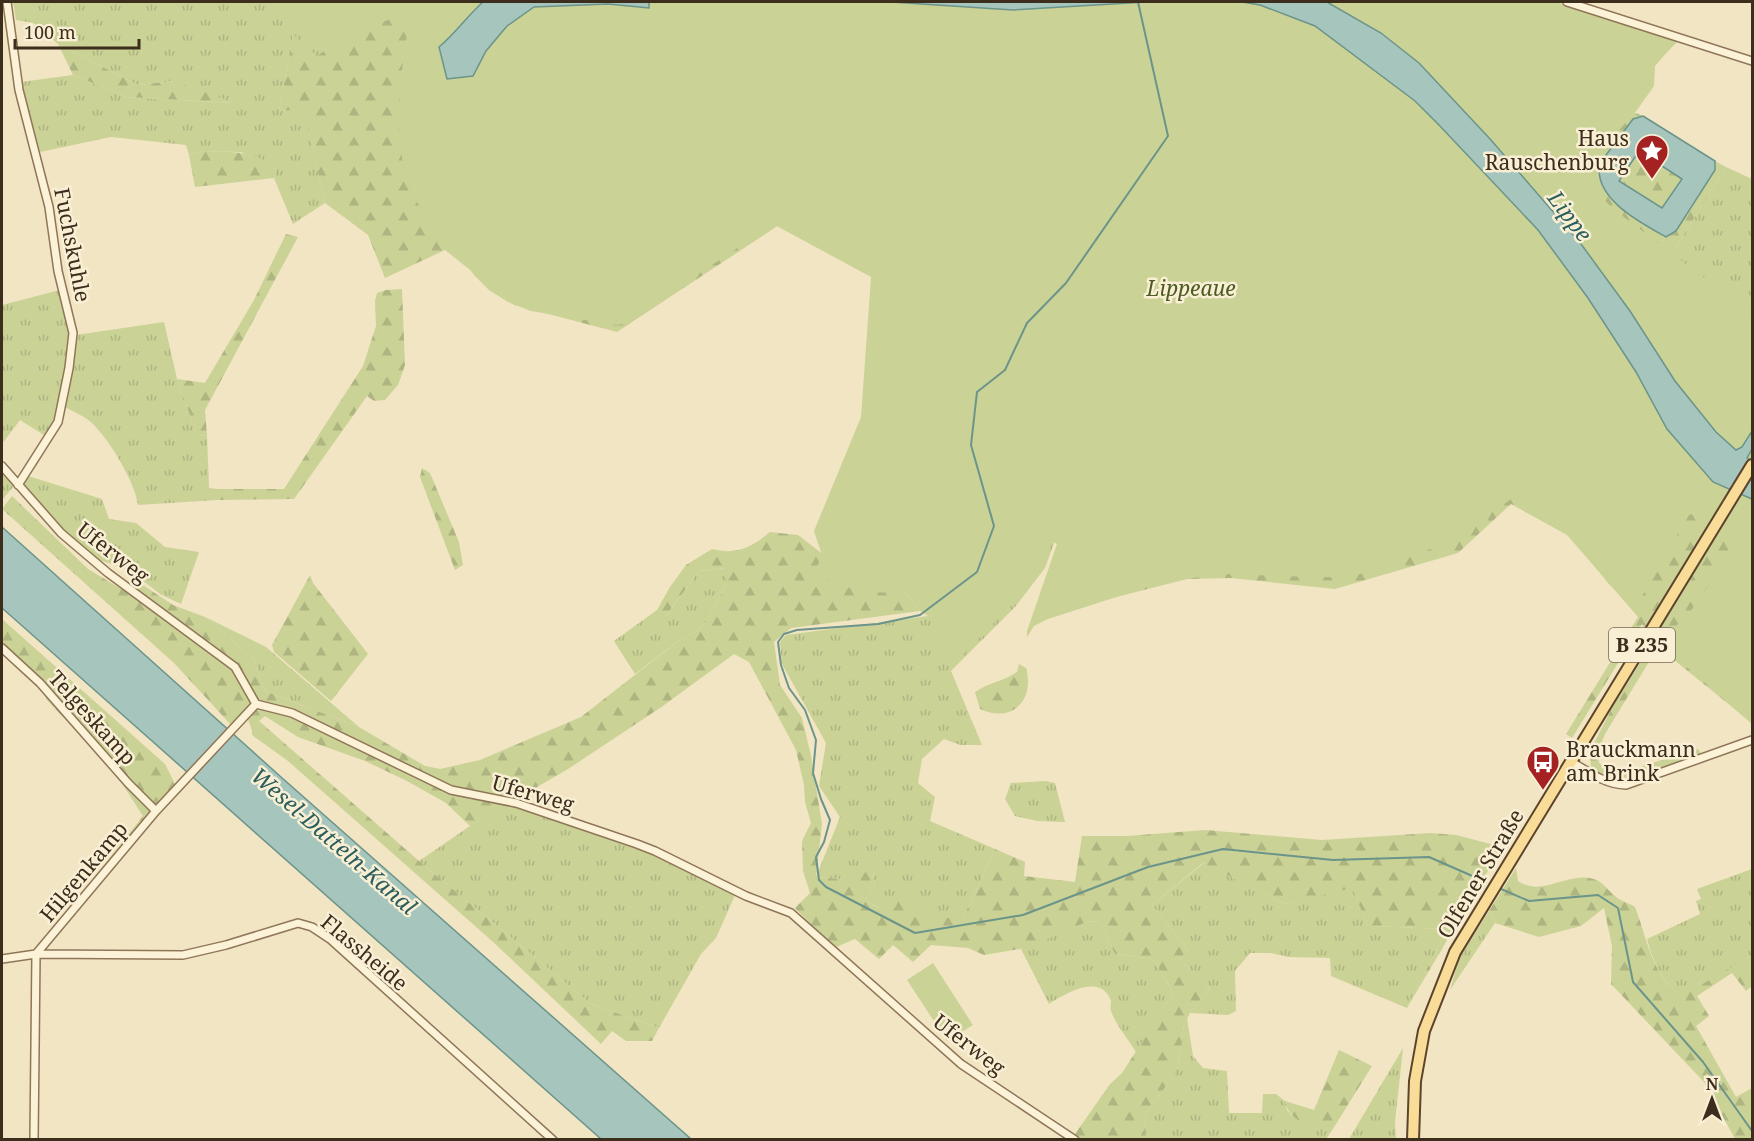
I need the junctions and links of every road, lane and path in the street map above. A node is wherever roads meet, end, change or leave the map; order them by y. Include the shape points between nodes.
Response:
1 (8, 2) edge
2 (1567, 2) edge
3 (1752, 61) edge
4 (1752, 465) edge
5 (2, 466) edge
6 (18, 485) junction
7 (2, 648) edge
8 (256, 704) junction
9 (1752, 740) edge
10 (1572, 762) junction
11 (156, 811) junction
12 (36, 954) junction
13 (2, 959) edge
14 (34, 1140) edge
15 (553, 1140) edge
16 (1075, 1140) edge
17 (1413, 1140) edge

1 - 6 street, Fuchskuhle via 19,90 50,207 58,271 73,333 58,422
2 - 3 street
4 - 10 main road, Olfener Straße / B 235
5 - 6 street, Uferweg
6 - 8 street, Uferweg via 61,533 108,573 235,667
7 - 11 street, Telgeskamp via 40,683
8 - 11 street, Hilgenkamp
8 - 16 street, Uferweg via 292,713 451,790 516,803 628,841 791,913 962,1064
9 - 10 street via 1626,785 1614,785
10 - 17 main road, Olfener Straße / B 235 via 1451,962 1422,1041 1415,1081
11 - 12 street, Hilgenkamp
12 - 13 street
12 - 14 street
12 - 15 street, Flassheide via 183,956 298,923 312,927

